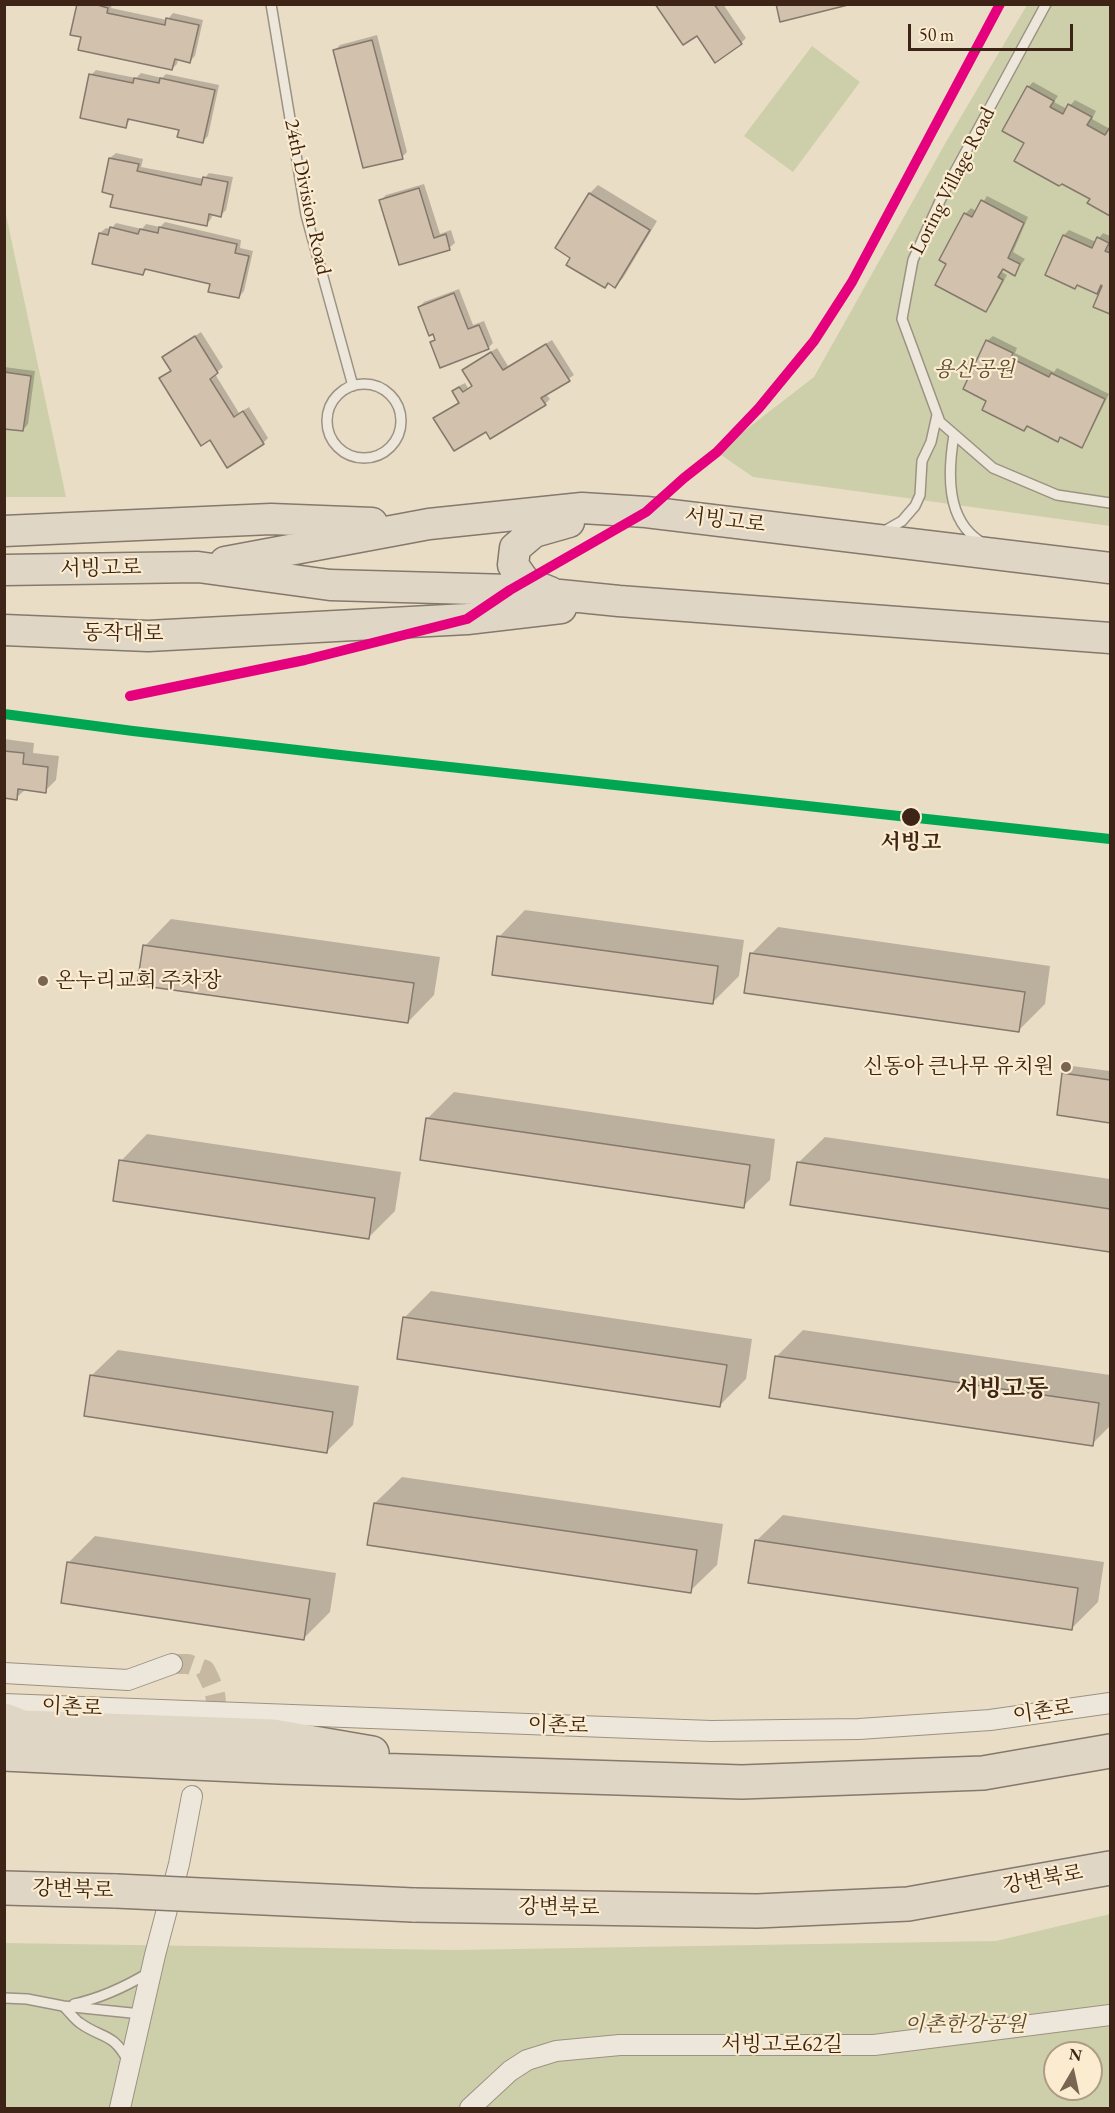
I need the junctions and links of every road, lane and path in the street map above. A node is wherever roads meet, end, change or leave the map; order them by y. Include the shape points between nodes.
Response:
1 (271, 4) edge
2 (1046, 4) edge
3 (353, 386) junction
4 (938, 415) junction
5 (954, 435) junction
6 (1110, 503) edge
7 (612, 510) junction
8 (429, 524) junction
9 (4, 531) edge
10 (871, 539) junction
11 (1006, 557) junction
12 (198, 567) junction
13 (1110, 568) edge
14 (4, 570) edge
15 (555, 594) junction
16 (618, 601) junction
17 (1110, 628) edge
18 (4, 630) edge
19 (1078, 635) junction
20 (1110, 638) edge
21 (172, 1664) tunnel mouth
22 (4, 1673) edge
23 (1110, 1703) edge
24 (4, 1704) edge
25 (4, 1720) edge
26 (1110, 1751) edge
27 (4, 1754) edge
28 (492, 1774) junction
29 (192, 1796) dead end
30 (1110, 1868) edge
31 (4, 1878) edge
32 (4, 1888) edge
33 (44, 1888) junction
34 (154, 1963) junction
35 (4, 1998) edge
36 (63, 2006) junction
37 (141, 2014) junction
38 (1110, 2015) edge
39 (130, 2066) junction
40 (120, 2109) edge
41 (470, 2109) edge

1 - 3 lane, 24th Division Road via 306,215
2 - 4 lane, Loring Village Road via 945,190 913,260 902,319
3 - 3 lane via 337,396 330,407 328,432 334,444 356,458 381,455 392,447 402,426 397,404 380,388
4 - 5 lane, Loring Village Road
4 - 10 lane via 922,461 920,495 915,506 902,521
5 - 6 lane, Loring Village Road via 993,468 1057,495
5 - 11 lane via 950,458 954,508 970,535
7 - 8 main road, 서빙고로 via 582,508
7 - 10 main road, 서빙고로
7 - 15 main road via 534,532 515,548 513,565 525,582
8 - 9 main road via 271,519
8 - 12 main road, 서빙고로
10 - 11 main road, 서빙고로
11 - 13 main road, 서빙고로
12 - 14 main road, 서빙고로
12 - 15 main road, 서빙고로 via 330,585
15 - 16 main road, 서빙고로
16 - 18 main road, 동작대로 via 467,619 148,636
16 - 19 main road, 서빙고로
17 - 19 main road, 서빙고로
19 - 20 main road, 서빙고로
21 - 22 street via 128,1680
23 - 24 street, 이촌로 via 978,1720 859,1728 711,1731
25 - 28 highway via 22,1727 273,1736
26 - 28 highway via 983,1773 937,1775 742,1782
27 - 28 highway
29 - 34 street via 180,1864
30 - 33 highway, 강변북로, bridge via 908,1904 757,1911 413,1905
31 - 33 highway
32 - 33 highway, 강변북로
34 - 36 lane via 117,1991
34 - 37 street
35 - 36 lane
36 - 37 lane
36 - 39 lane via 80,2023 119,2045
37 - 39 street
38 - 41 street, 서빙고로62길 via 874,2045 620,2045 556,2051 510,2070
39 - 40 street

